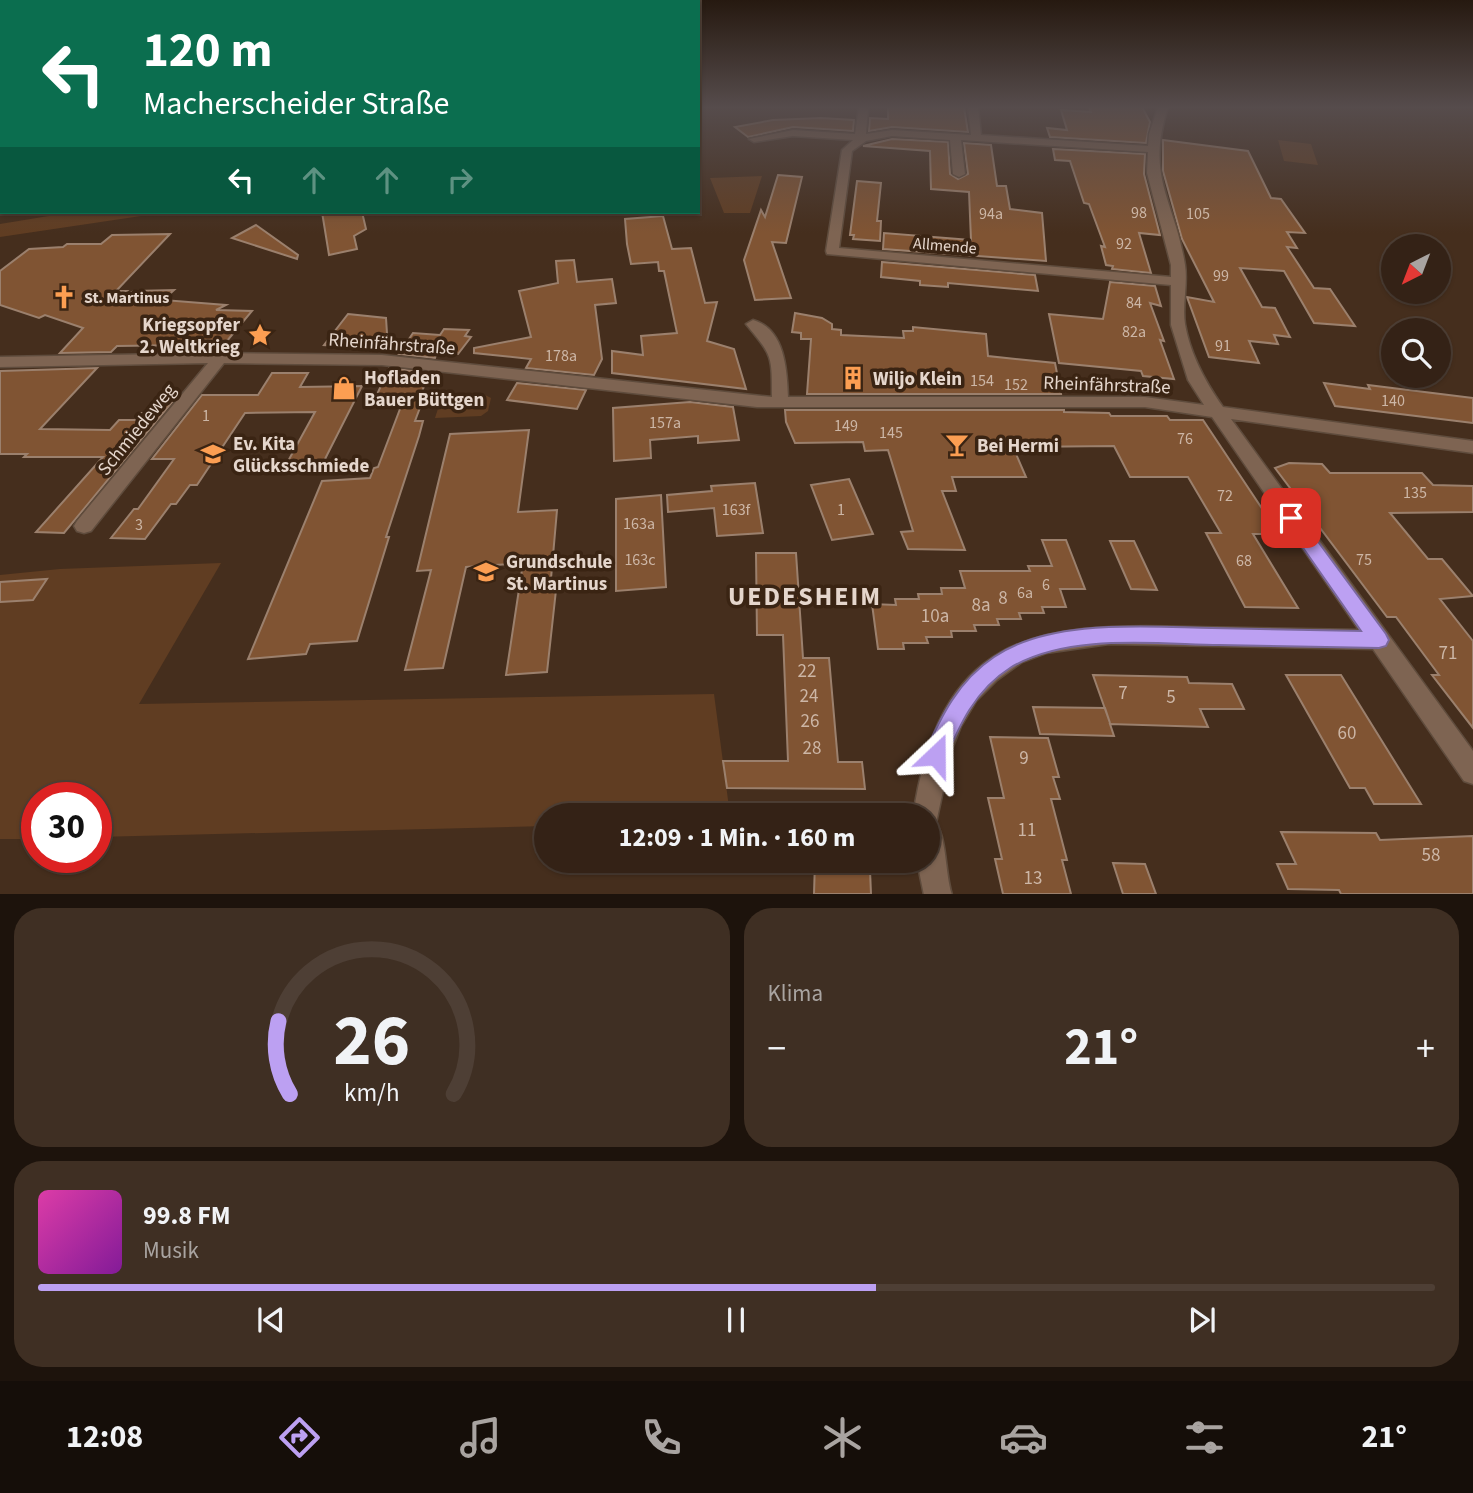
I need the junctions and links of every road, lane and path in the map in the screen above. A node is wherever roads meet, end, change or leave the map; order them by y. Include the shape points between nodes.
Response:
1 (849, 149) edge
2 (956, 149) edge
3 (1148, 149) edge
4 (1152, 149) joint
5 (959, 174) dead end
6 (1178, 282) junction
7 (752, 324) dead end
8 (220, 358) junction
9 (0, 362) edge
10 (780, 403) junction
11 (1216, 411) junction
12 (1473, 447) edge
13 (84, 526) dead end
14 (1379, 640) junction
15 (1473, 772) edge
16 (927, 803) edge
17 (932, 873) edge
18 (937, 894) edge

1 - 6 street, Allmende via 832,251
2 - 5 street
3 - 4 street
4 - 6 street via 1153,173 1178,265
6 - 11 street via 1178,325 1196,380
7 - 10 street via 775,345 779,356
8 - 9 street, Rheinfährstraße
8 - 10 street, Rheinfährstraße via 382,360
8 - 13 street, Schmiedeweg
10 - 11 street, Rheinfährstraße via 1145,402
11 - 12 street, Rheinfährstraße
11 - 14 street
14 - 15 street
14 - 16 street via 1114,635 1047,643 1002,662 968,693 936,755
17 - 18 street

